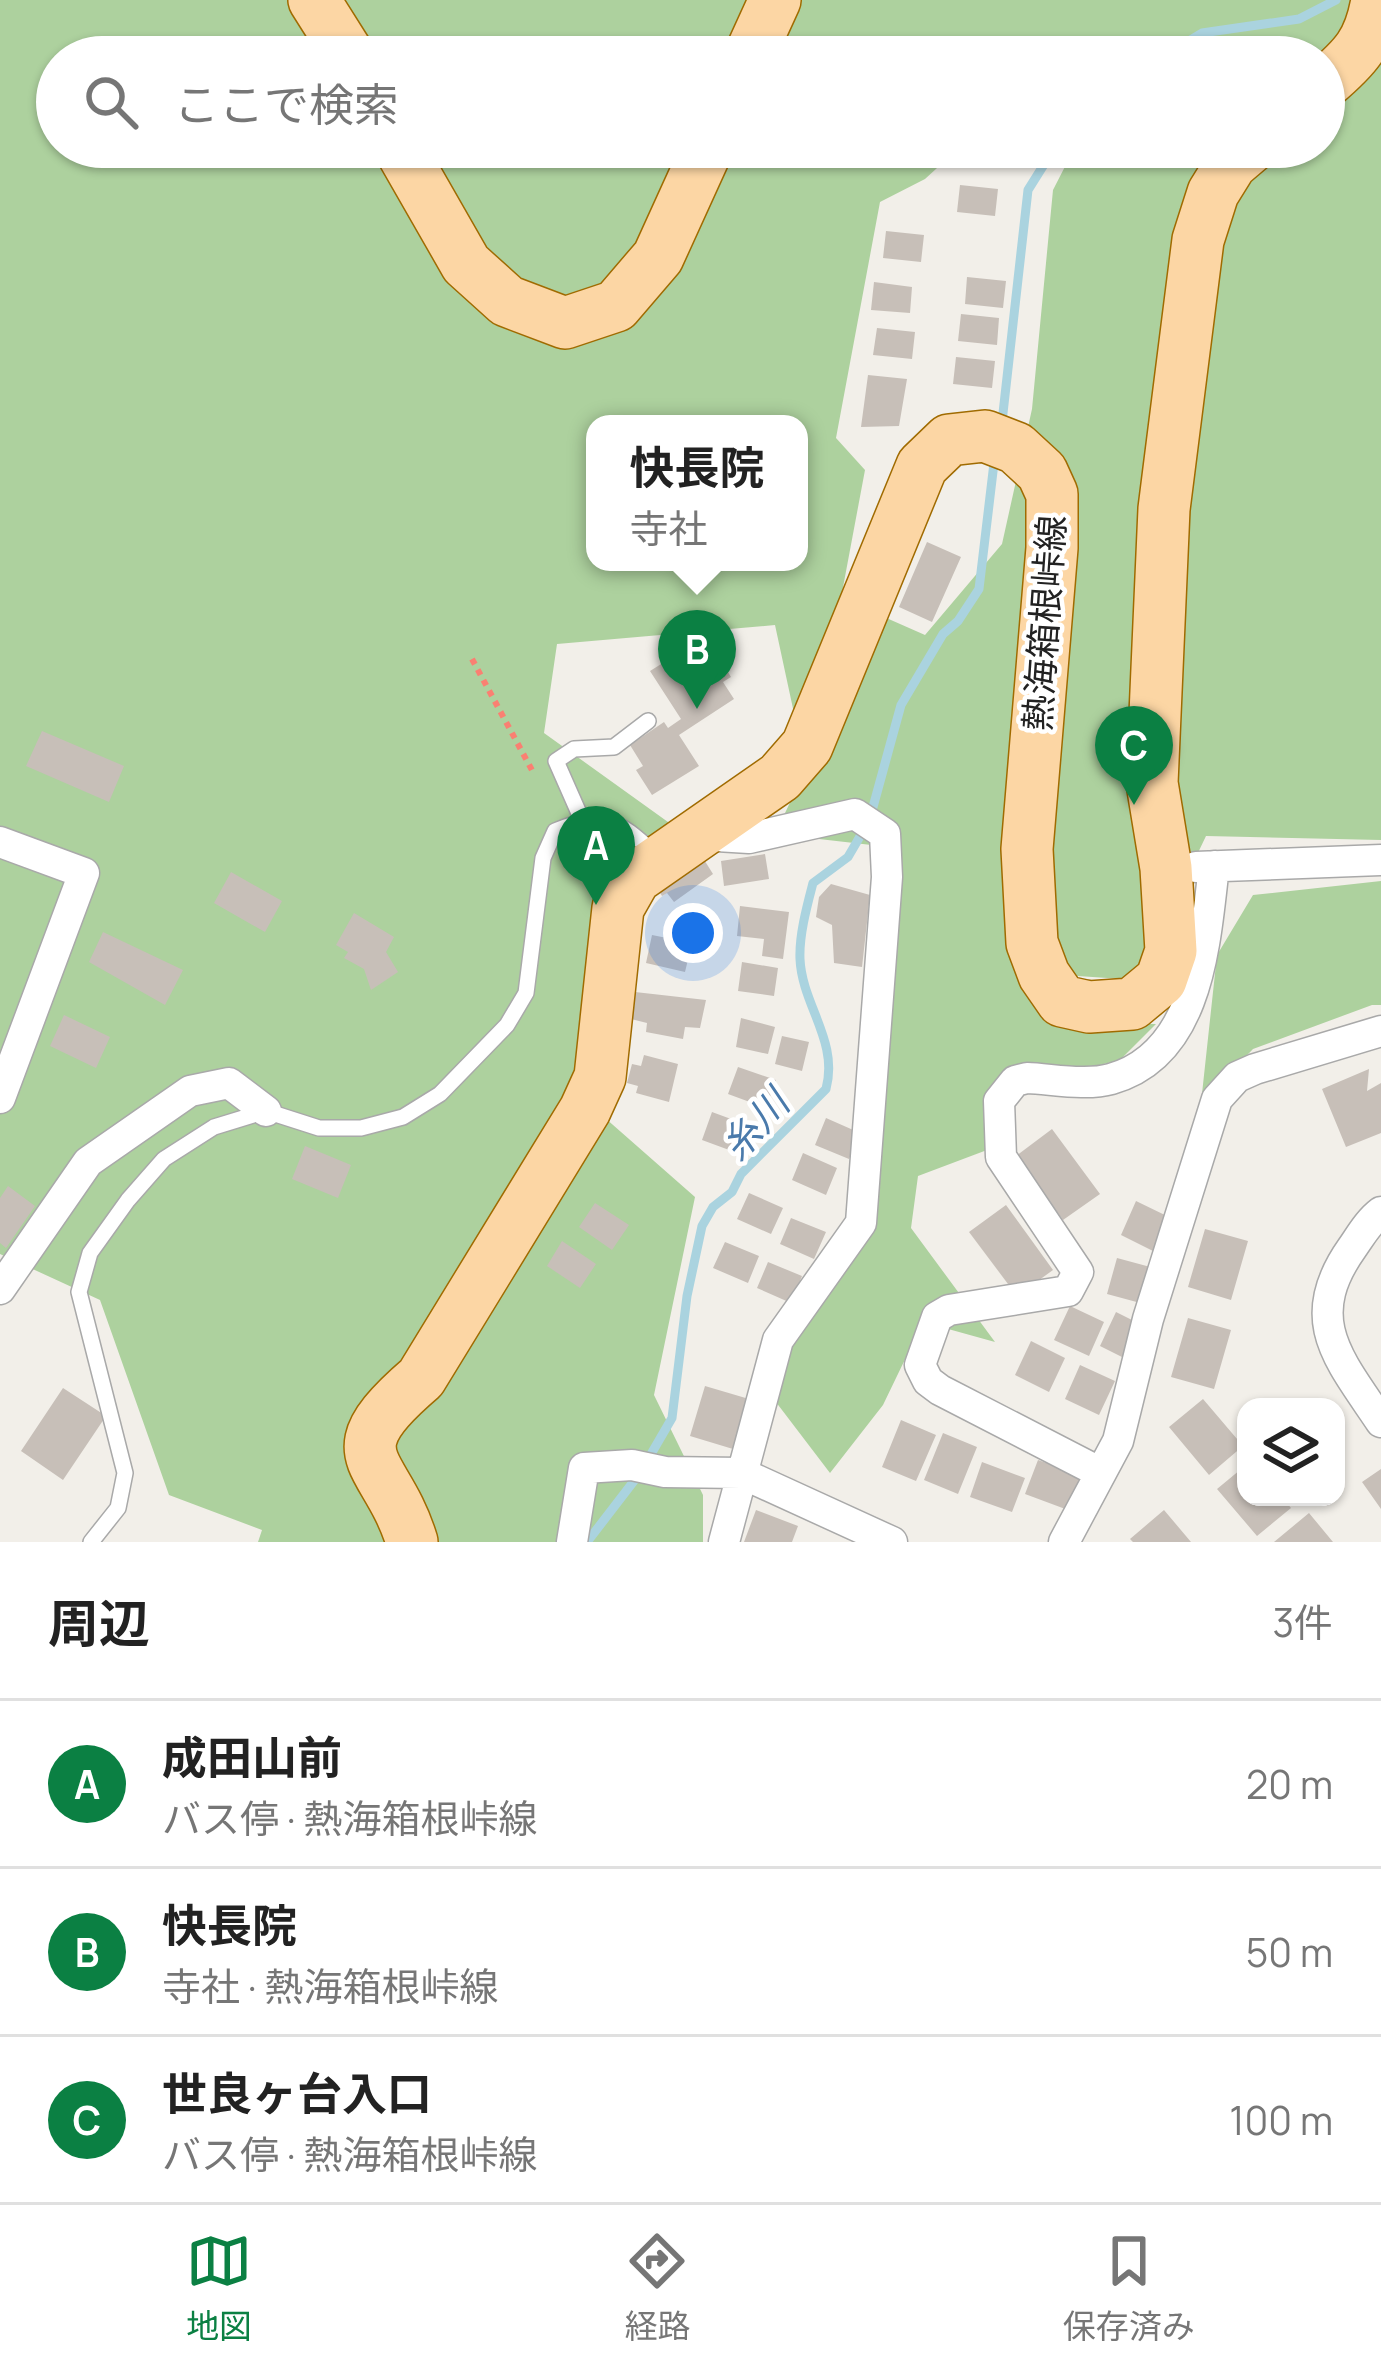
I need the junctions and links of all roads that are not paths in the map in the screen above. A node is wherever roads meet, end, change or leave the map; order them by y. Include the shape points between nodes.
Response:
1 (314, 0) edge
2 (775, 0) edge
3 (1377, 0) edge
4 (337, 36) edge
5 (759, 36) edge
6 (1345, 66) edge
7 (411, 168) edge
8 (698, 168) edge
9 (1229, 168) edge
10 (648, 721) dead end
11 (582, 820) junction
12 (0, 842) edge
13 (681, 848) junction
14 (1381, 860) edge
15 (1190, 867) junction
16 (1381, 1031) edge
17 (0, 1098) edge
18 (266, 1111) junction
19 (1381, 1211) edge
20 (0, 1289) edge
21 (1381, 1423) edge
22 (741, 1473) junction
23 (1101, 1473) junction
24 (91, 1542) edge
25 (412, 1542) edge
26 (572, 1542) edge
27 (724, 1542) edge
28 (892, 1542) edge
29 (1064, 1542) edge

1 - 4 main road
2 - 5 main road
3 - 6 main road via 1372,32
7 - 8 main road via 466,264 507,301 565,323 616,307 658,257
9 - 15 main road, 熱海箱根峠線 via 1198,240 1164,509 1152,783
10 - 11 lane via 614,747 574,748 556,761
11 - 13 lane via 611,819
11 - 18 lane via 555,831 544,858 526,993 507,1025 440,1094 403,1117 361,1128 319,1128
12 - 17 street via 84,874
13 - 15 main road, 熱海箱根峠線 via 780,777 806,746 922,466 949,440 985,436 1016,448 1052,494 1028,849 1032,943 1062,1001 1132,1004 1161,980
13 - 22 street via 855,814 885,834 861,1223 778,1340
13 - 25 main road, 熱海箱根峠線 via 635,878 618,908 600,1077 585,1110 421,1378 374,1426 368,1454
14 - 15 street
15 - 23 street via 1201,973 1171,1036 1132,1071 1106,1081 1015,1081 999,1101 1001,1157 1078,1272 1068,1291 949,1310 937,1317 920,1365 940,1390
16 - 23 street via 1255,1069 1217,1099 1118,1441
18 - 20 street via 230,1083 190,1091 88,1162
18 - 24 lane via 214,1127 164,1159 90,1253 79,1292 125,1473 118,1508
19 - 21 street via 1342,1262 1328,1292 1326,1327
22 - 26 street via 584,1468
22 - 27 street
22 - 28 street
23 - 29 street

